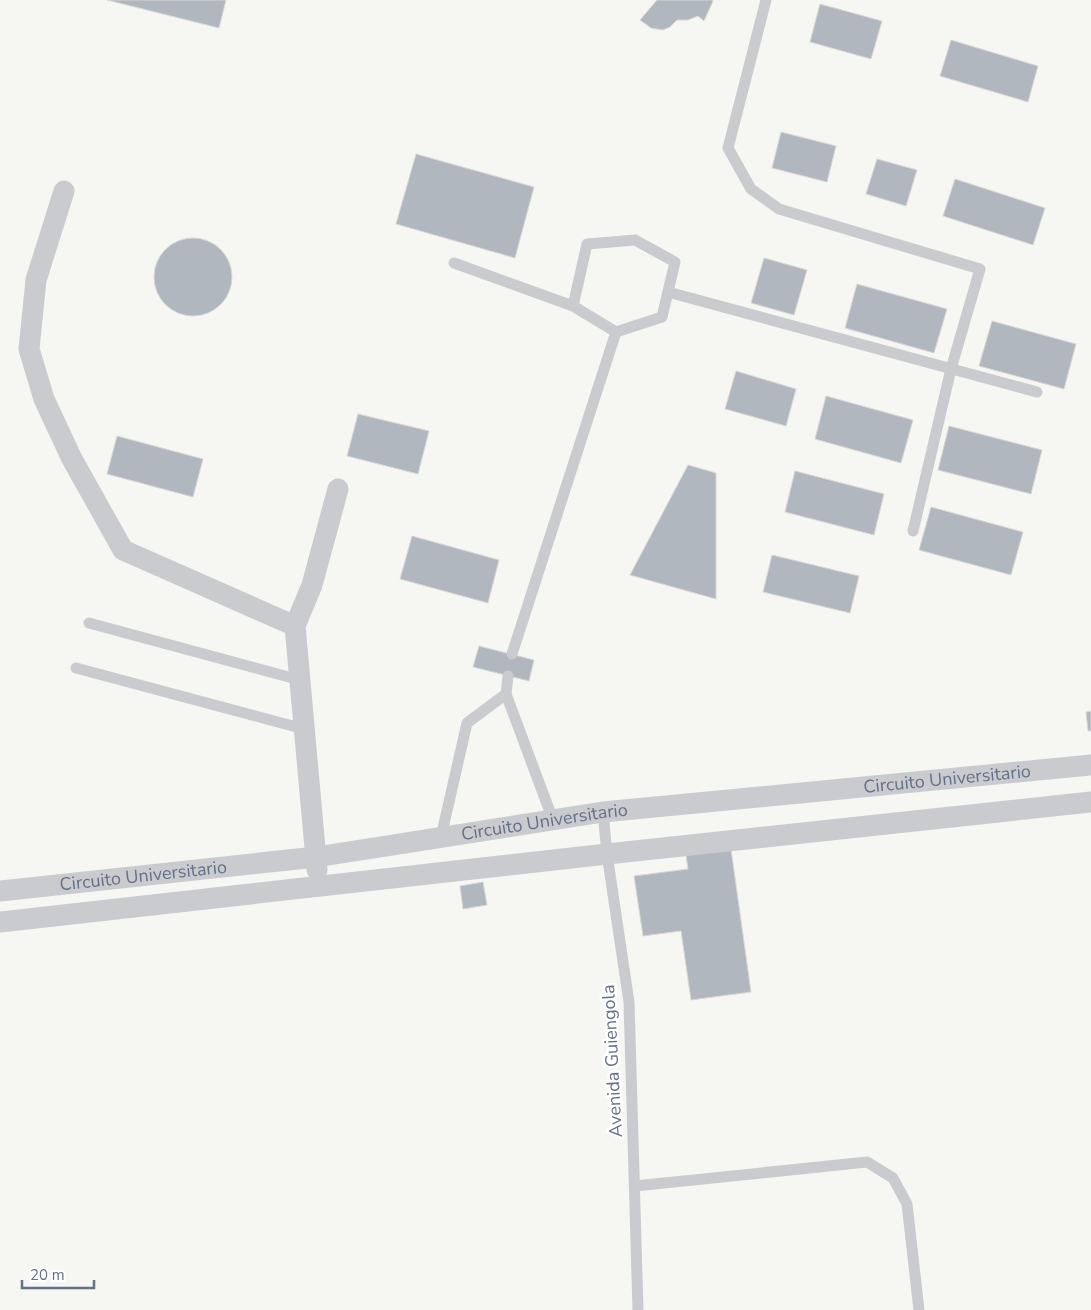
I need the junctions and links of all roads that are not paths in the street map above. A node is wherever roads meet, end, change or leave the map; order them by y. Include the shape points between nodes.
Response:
1 (766, 0) edge
2 (64, 191) dead end
3 (454, 263) dead end
4 (668, 292) junction
5 (573, 306) junction
6 (616, 332) junction
7 (951, 369) junction
8 (1037, 392) dead end
9 (338, 489) dead end
10 (913, 531) dead end
11 (89, 623) dead end
12 (295, 626) junction
13 (512, 654) dead end
14 (76, 668) dead end
15 (508, 676) dead end
16 (300, 680) junction
17 (506, 694) junction
18 (304, 729) junction
19 (1091, 765) edge
20 (1091, 802) edge
21 (603, 812) junction
22 (553, 820) junction
23 (441, 837) junction
24 (607, 854) junction
25 (316, 857) junction
26 (318, 886) junction
27 (0, 890) edge
28 (0, 922) edge
29 (635, 1186) junction
30 (638, 1310) edge
31 (920, 1310) edge

1 - 7 lane via 728,148 751,189 779,209 980,269
2 - 12 street via 36,280 29,350 44,399 72,459 123,550
3 - 5 lane
4 - 5 lane via 675,262 635,240 587,244
4 - 6 lane via 662,317
4 - 7 lane
5 - 6 lane
6 - 13 lane
7 - 8 lane
7 - 10 lane
9 - 12 street via 312,585
11 - 16 lane
12 - 16 street
14 - 18 lane
15 - 17 lane
16 - 18 street
17 - 22 lane
17 - 23 lane via 467,723
18 - 25 street
19 - 21 street, Circuito Universitario
20 - 24 street, Circuito Universitario
21 - 22 street, Circuito Universitario
21 - 24 lane, Avenida Guiengola
22 - 23 street, Circuito Universitario
23 - 25 street, Circuito Universitario
24 - 26 street, Circuito Universitario
24 - 29 lane, Avenida Guiengola via 630,1002
25 - 26 street
25 - 27 street, Circuito Universitario
26 - 28 street, Circuito Universitario
29 - 30 lane, Avenida Guiengola
29 - 31 lane via 867,1162 893,1178 907,1204

